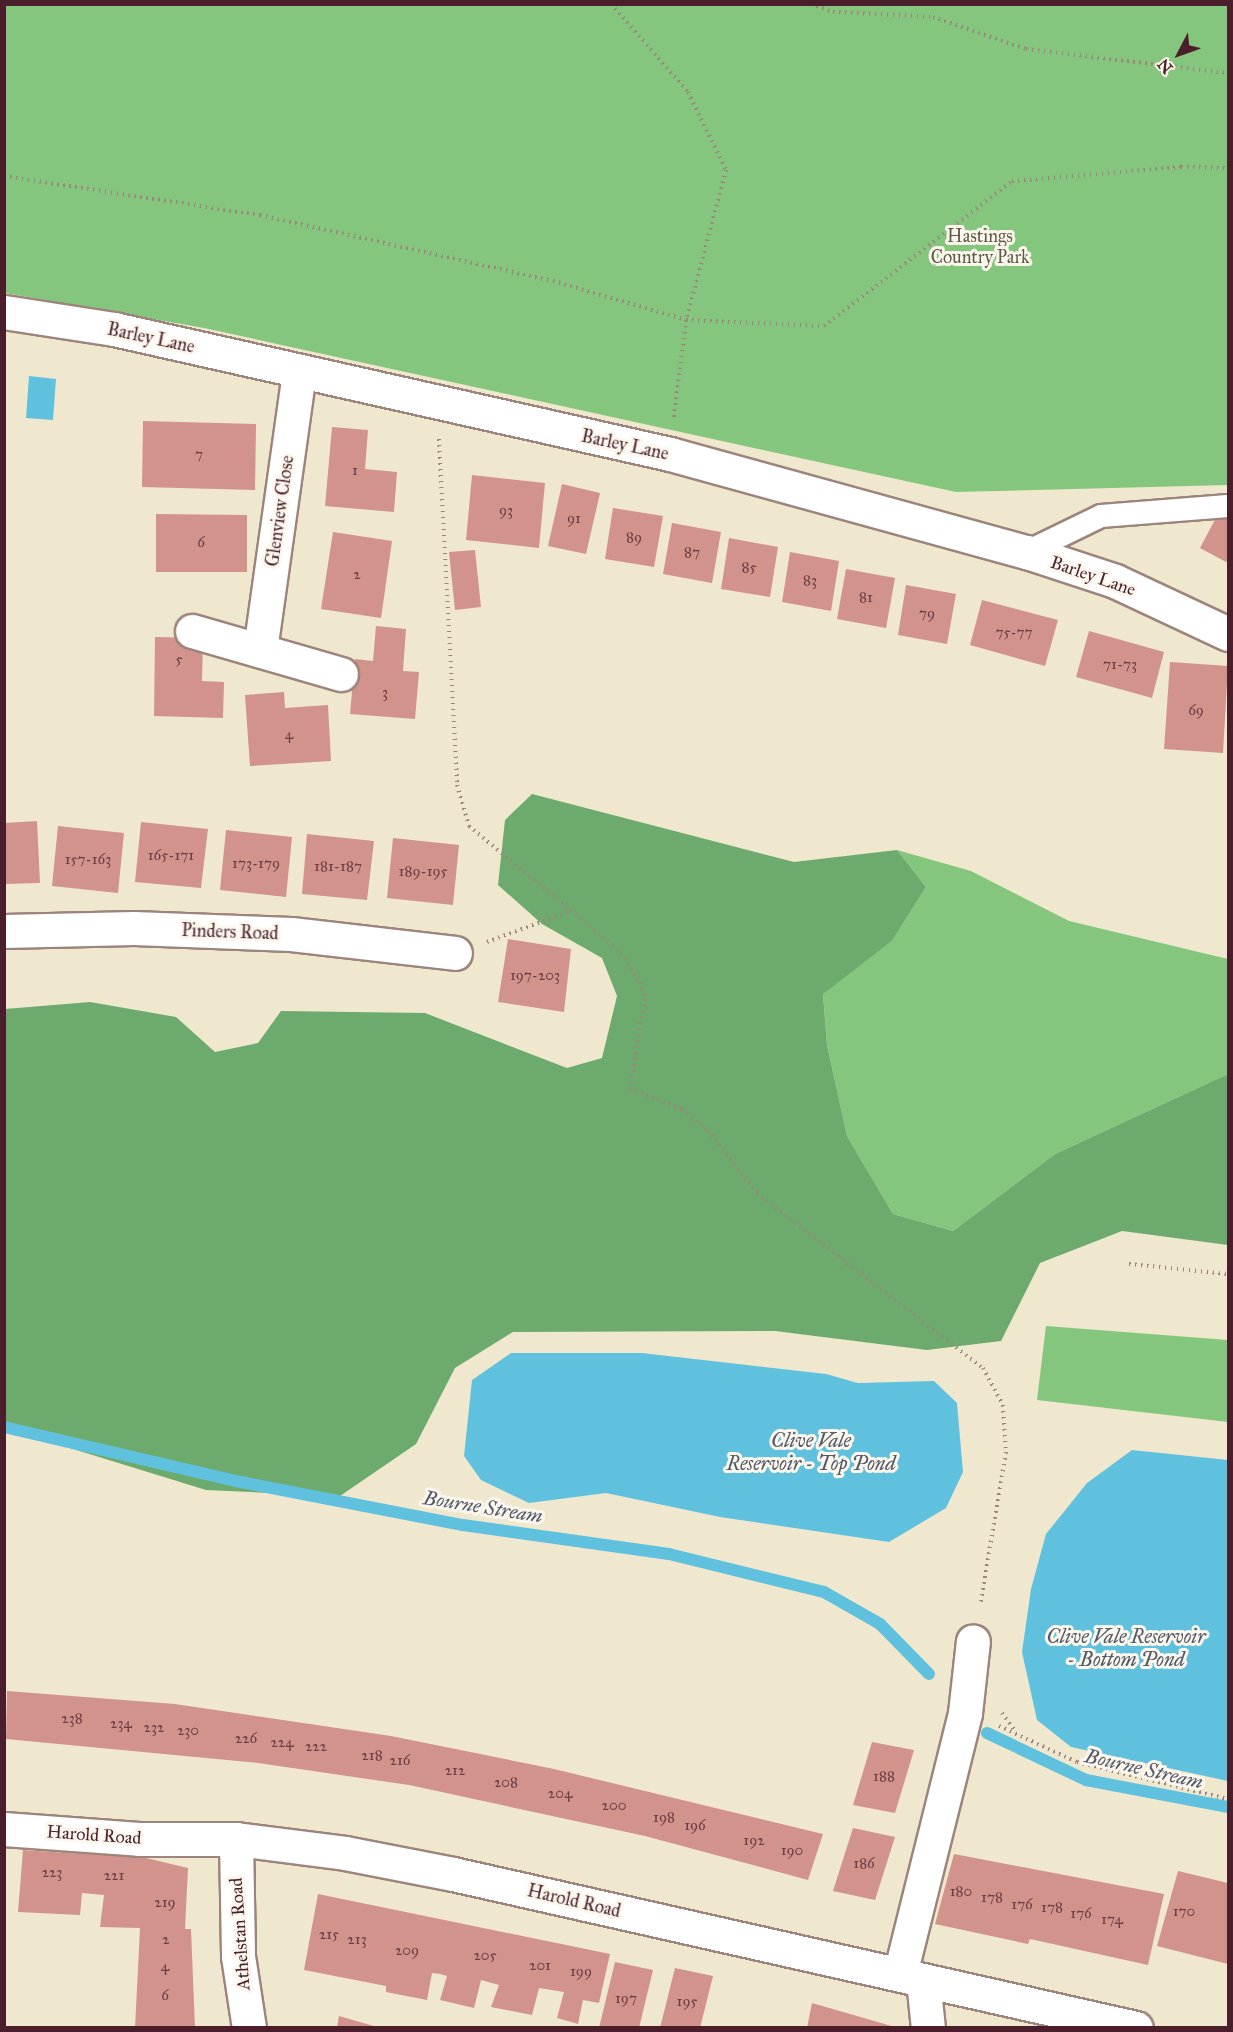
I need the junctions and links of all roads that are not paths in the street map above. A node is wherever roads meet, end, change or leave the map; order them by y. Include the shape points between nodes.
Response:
1 (4, 312) edge
2 (299, 371) junction
3 (1228, 507) edge
4 (1027, 552) junction
5 (192, 631) dead end
6 (1228, 634) edge
7 (260, 650) junction
8 (341, 674) dead end
9 (4, 931) edge
10 (455, 953) road end
11 (974, 1641) road end
12 (4, 1829) edge
13 (236, 1839) junction
14 (911, 1977) junction
15 (249, 2028) edge
16 (928, 2028) edge
17 (1136, 2028) edge

1 - 2 street, Barley Lane via 114,329
2 - 4 street, Barley Lane via 670,454
2 - 7 street, Glenview Close
3 - 4 lane via 1101,516
4 - 6 street, Barley Lane via 1115,581
5 - 7 street
7 - 8 street
9 - 10 street, Pinders Road via 134,928 291,934
11 - 14 street via 965,1713
12 - 13 street, Harold Road via 139,1839
13 - 14 street, Harold Road via 345,1853 453,1874
13 - 15 street, Athelstan Road via 238,1956
14 - 16 street
14 - 17 street, Harold Road

